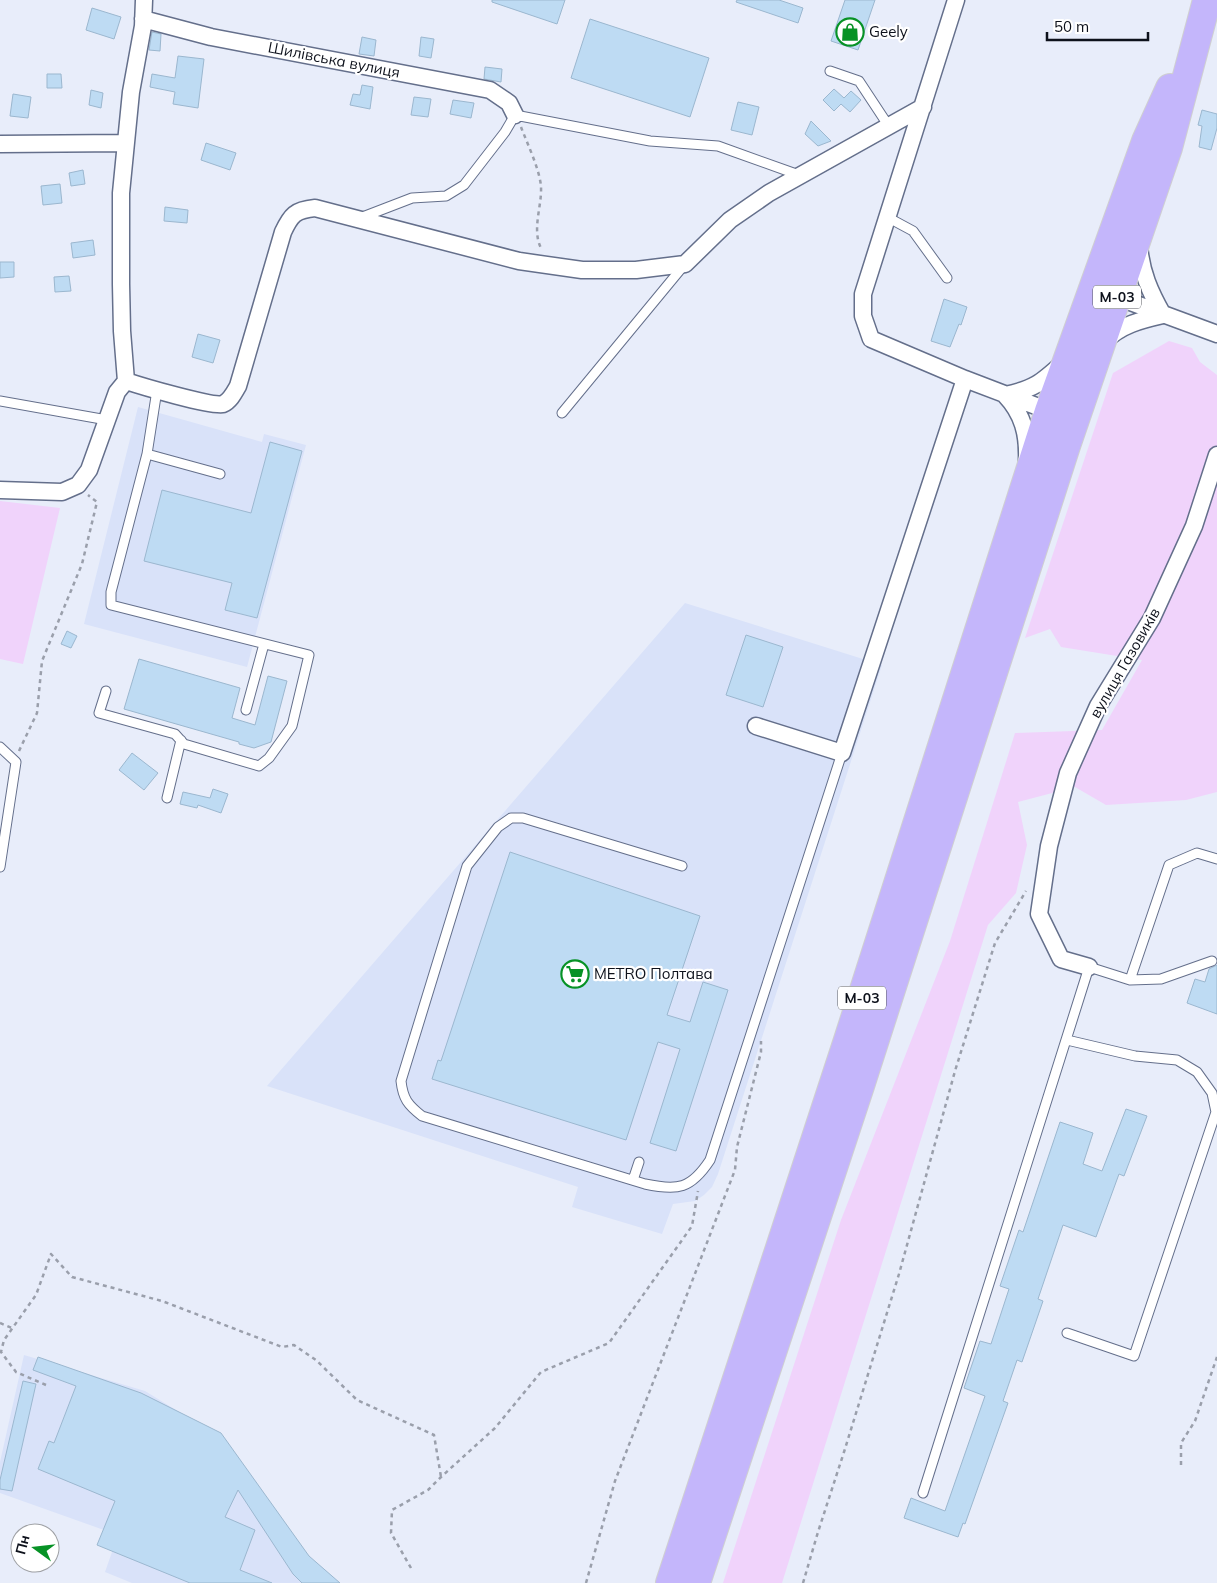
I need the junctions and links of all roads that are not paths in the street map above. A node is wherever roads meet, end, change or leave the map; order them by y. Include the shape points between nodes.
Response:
1 (144, 0) edge
2 (956, 0) edge
3 (1205, 6) edge
4 (143, 19) junction
5 (830, 71) dead end
6 (923, 107) junction
7 (516, 115) junction
8 (888, 126) junction
9 (126, 143) junction
10 (0, 144) edge
11 (799, 175) junction
12 (887, 218) junction
13 (356, 219) junction
14 (1126, 233) junction
15 (685, 264) junction
16 (947, 278) dead end
17 (1117, 298) junction
18 (1163, 315) junction
19 (1079, 325) junction
20 (1217, 334) edge
21 (1100, 348) junction
22 (1066, 360) junction
23 (965, 379) junction
24 (126, 381) junction
25 (157, 390) junction
26 (1084, 393) junction
27 (1005, 395) junction
28 (0, 401) edge
29 (1048, 411) junction
30 (562, 413) dead end
31 (107, 420) junction
32 (1066, 446) junction
33 (148, 454) junction
34 (1217, 455) edge
35 (220, 474) dead end
36 (1026, 478) junction
37 (0, 490) edge
38 (264, 644) junction
39 (106, 691) dead end
40 (246, 710) dead end
41 (756, 726) dead end
42 (181, 740) junction
43 (0, 747) edge
44 (842, 753) junction
45 (167, 798) dead end
46 (1217, 859) edge
47 (682, 866) dead end
48 (0, 867) edge
49 (1212, 961) dead end
50 (1090, 968) junction
51 (1130, 980) junction
52 (1066, 1040) junction
53 (639, 1162) dead end
54 (633, 1180) junction
55 (1066, 1333) dead end
56 (923, 1493) dead end
57 (670, 1583) edge
58 (696, 1583) edge

1 - 4 street
2 - 6 street
3 - 14 highway, М-03 via 1146,141
4 - 7 street, Шилівська вулиця via 211,37 490,90 510,103
4 - 9 street
5 - 8 lane via 859,81
6 - 8 street
6 - 12 street
7 - 11 lane via 650,142 718,146
7 - 13 lane via 464,184 446,196 412,198
8 - 11 street
9 - 10 street
9 - 24 street via 121,193 121,275
11 - 15 street via 730,220
12 - 16 lane via 913,231
12 - 23 street via 863,294 863,316 872,339
13 - 15 street via 518,261 552,266 582,270 636,270
13 - 25 street via 314,208 303,209 290,217 282,232 238,386 229,401 221,404
14 - 17 highway, М-03
14 - 18 street
14 - 19 highway, М-03
15 - 30 lane
17 - 18 street
17 - 19 street via 1098,306
17 - 21 highway, М-03
18 - 20 street
18 - 21 street via 1122,328
19 - 22 highway, М-03
21 - 26 highway, М-03
22 - 27 street via 1038,384
22 - 29 highway, М-03
23 - 27 street
23 - 44 street
24 - 25 street
24 - 31 street via 116,392
25 - 33 lane
26 - 29 street via 1069,405
26 - 32 highway, М-03
27 - 29 street
27 - 36 street via 1020,414 1025,432
28 - 31 lane
29 - 32 street via 1060,424
29 - 36 highway, М-03
31 - 37 street via 89,470 78,485 62,492
32 - 58 highway, М-03
33 - 35 lane
33 - 38 lane via 111,592 111,605
34 - 50 street, вулиця Газовиків via 1194,526 1152,618 1098,706 1068,773 1049,846 1039,914 1061,959
36 - 57 highway, М-03 via 848,1040
38 - 40 lane
38 - 42 lane via 309,655 292,726 270,758 259,766 184,744
39 - 42 lane via 99,713 176,734
41 - 44 street
42 - 45 lane
43 - 48 lane via 16,762
44 - 54 lane via 710,1160 689,1184 662,1187
46 - 51 lane via 1197,853 1169,865
47 - 54 lane via 523,818 511,818 498,827 467,866 401,1081 409,1106 422,1116
49 - 51 lane via 1161,979
50 - 51 lane
50 - 52 lane
52 - 55 lane via 1135,1056 1177,1060 1197,1072 1212,1093 1216,1112 1134,1356
52 - 56 lane
53 - 54 lane

